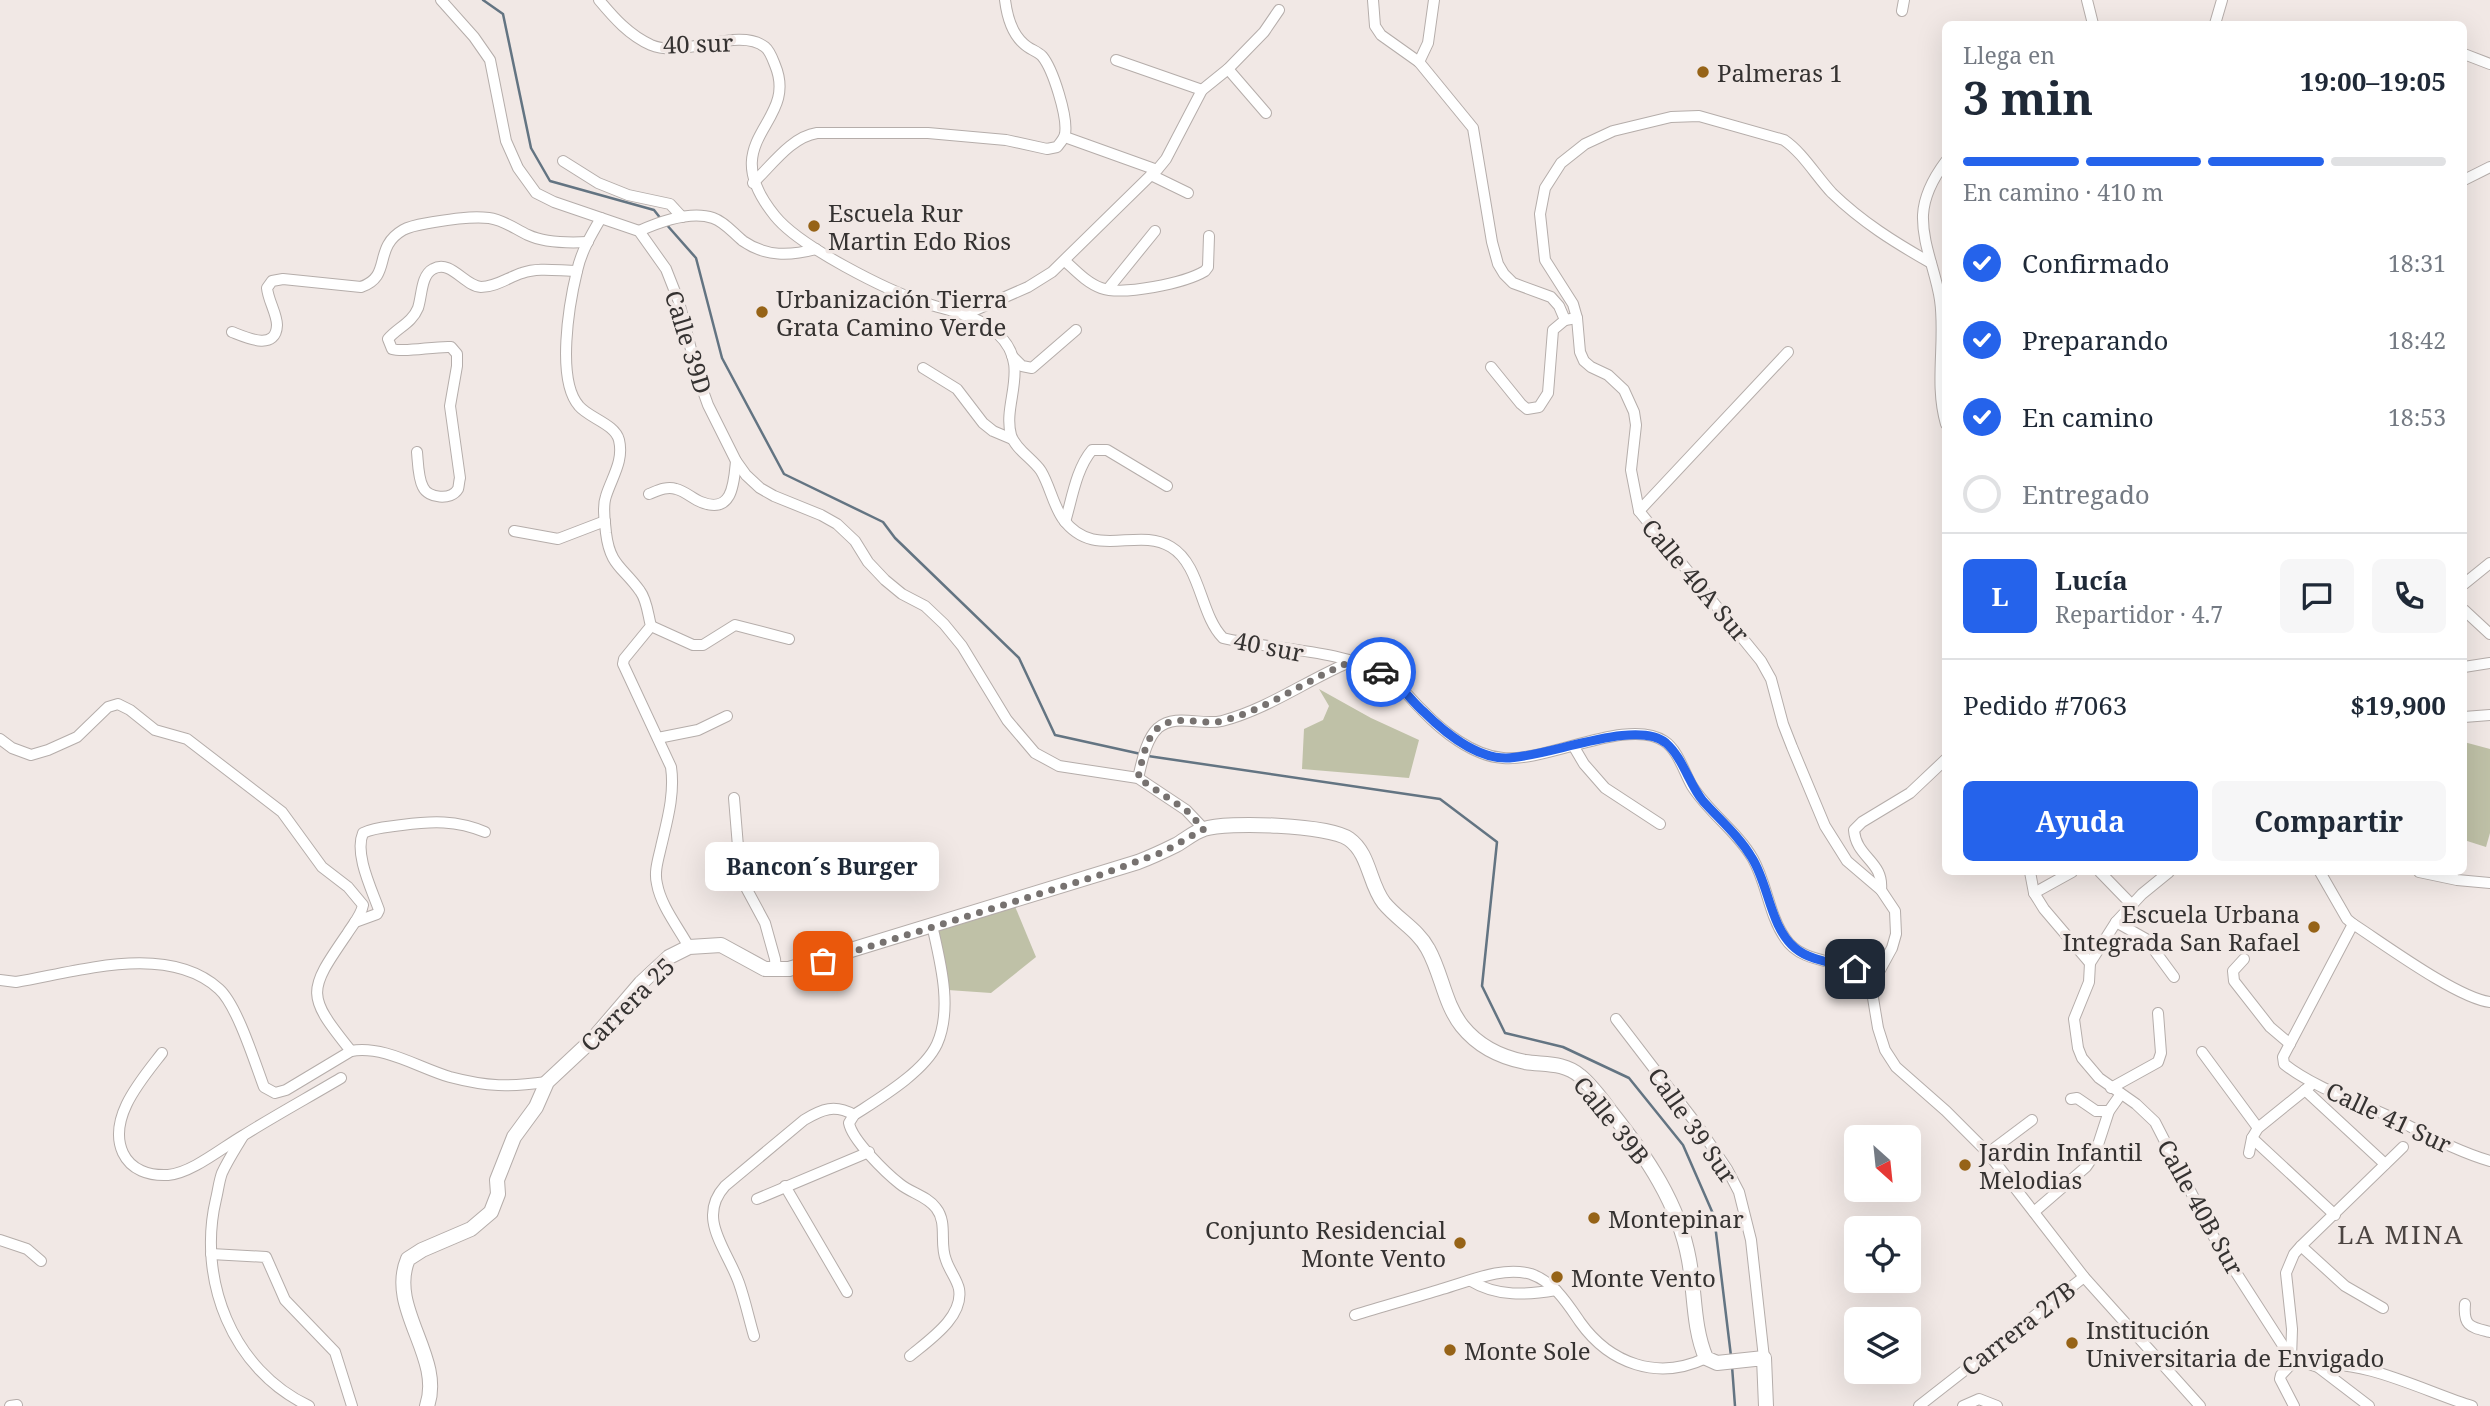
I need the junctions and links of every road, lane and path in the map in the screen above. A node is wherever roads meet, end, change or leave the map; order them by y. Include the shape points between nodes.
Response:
1 (441, 0) edge
2 (599, 0) edge
3 (1005, 0) edge
4 (1373, 0) edge
5 (1434, 0) edge
6 (2087, 0) edge
7 (2222, 0) edge
8 (1279, 10) dead end
9 (2092, 21) edge
10 (2216, 21) edge
11 (2467, 55) edge
12 (1116, 60) dead end
13 (1419, 62) junction
14 (2490, 64) edge
15 (1228, 69) junction
16 (1202, 90) junction
17 (1266, 113) dead end
18 (1065, 137) junction
19 (563, 161) dead end
20 (1942, 167) edge
21 (2490, 167) edge
22 (1154, 172) junction
23 (2467, 178) edge
24 (753, 183) junction
25 (1188, 193) dead end
26 (601, 218) junction
27 (678, 218) junction
28 (639, 231) junction
29 (1155, 231) dead end
30 (1209, 236) dead end
31 (588, 242) junction
32 (816, 248) junction
33 (1065, 261) junction
34 (1931, 263) junction
35 (577, 271) junction
36 (1108, 289) junction
37 (964, 315) junction
38 (1577, 318) junction
39 (1564, 320) junction
40 (1076, 330) dead end
41 (232, 332) dead end
42 (1788, 352) dead end
43 (1012, 356) junction
44 (1491, 367) dead end
45 (923, 368) dead end
46 (1942, 389) edge
47 (1012, 439) junction
48 (416, 452) dead end
49 (736, 461) junction
50 (1167, 486) dead end
51 (649, 495) dead end
52 (1639, 511) junction
53 (605, 521) junction
54 (1065, 522) junction
55 (514, 531) dead end
56 (2490, 563) edge
57 (2467, 582) edge
58 (2467, 613) edge
59 (651, 626) junction
60 (2490, 634) edge
61 (789, 639) dead end
62 (1350, 662) junction
63 (2490, 663) edge
64 (2467, 667) edge
65 (2490, 715) edge
66 (727, 716) dead end
67 (2467, 716) edge
68 (658, 738) junction
69 (0, 739) edge
70 (1574, 747) junction
71 (1942, 763) edge
72 (1138, 778) junction
73 (734, 798) dead end
74 (1660, 824) dead end
75 (1204, 829) junction
76 (485, 831) dead end
77 (2031, 875) edge
78 (2067, 875) edge
79 (2103, 875) edge
80 (2166, 875) edge
81 (2322, 875) edge
82 (2433, 875) edge
83 (2489, 879) edge
84 (1881, 890) junction
85 (2034, 893) junction
86 (2133, 905) junction
87 (355, 922) junction
88 (2116, 922) junction
89 (2353, 924) junction
90 (932, 925) junction
91 (690, 947) junction
92 (2244, 960) dead end
93 (2090, 963) junction
94 (776, 971) junction
95 (2174, 977) dead end
96 (0, 980) edge
97 (1874, 981) junction
98 (2490, 1002) edge
99 (2158, 1013) dead end
100 (1616, 1019) dead end
101 (2291, 1044) junction
102 (351, 1051) junction
103 (2202, 1052) dead end
104 (162, 1053) dead end
105 (341, 1078) dead end
106 (547, 1082) junction
107 (2310, 1086) junction
108 (2111, 1087) junction
109 (2121, 1094) junction
110 (2071, 1099) dead end
111 (2109, 1111) junction
112 (854, 1115) junction
113 (2032, 1120) dead end
114 (2255, 1133) junction
115 (243, 1135) junction
116 (2403, 1147) dead end
117 (869, 1152) junction
118 (1988, 1153) junction
119 (2249, 1153) dead end
120 (207, 1158) junction
121 (2490, 1161) edge
122 (2385, 1164) junction
123 (222, 1174) junction
124 (785, 1186) junction
125 (757, 1199) dead end
126 (2034, 1212) junction
127 (2335, 1215) junction
128 (0, 1240) edge
129 (2301, 1246) junction
130 (211, 1254) junction
131 (41, 1261) dead end
132 (2084, 1276) junction
133 (1471, 1281) junction
134 (1556, 1290) junction
135 (847, 1292) dead end
136 (2465, 1304) dead end
137 (2384, 1308) dead end
138 (1355, 1315) dead end
139 (2490, 1332) edge
140 (754, 1336) dead end
141 (911, 1356) dead end
142 (1764, 1359) junction
143 (2293, 1359) junction
144 (1712, 1361) junction
145 (2318, 1367) junction
146 (2354, 1394) junction
147 (1966, 1404) edge
148 (2457, 1404) edge
149 (309, 1406) edge
150 (352, 1406) edge
151 (427, 1406) edge
152 (1766, 1406) edge
153 (1919, 1406) edge
154 (1997, 1406) edge
155 (2200, 1406) edge
156 (2294, 1406) edge
157 (2354, 1406) edge
158 (2369, 1406) edge
159 (2472, 1406) edge

1 - 26 street via 490,60 506,141 536,193
2 - 24 street, 40 sur via 617,22 653,46 673,49 737,40 767,48 782,89 752,154
3 - 18 street via 1014,33 1045,61 1065,120
4 - 13 street via 1375,26 1381,35
5 - 13 street via 1428,43
6 - 9 street
7 - 10 street
8 - 15 street
11 - 14 street
12 - 16 street
13 - 39 street via 1473,128 1498,264 1513,283 1555,301
15 - 16 street
15 - 17 street
16 - 22 street via 1166,159
18 - 22 street
18 - 24 street via 1047,149 928,132 817,132 797,139
19 - 27 street via 598,183 670,204
20 - 34 street via 1929,188 1923,218
21 - 23 street
22 - 25 street
22 - 33 street
24 - 32 street via 776,217
26 - 28 street
26 - 31 street
27 - 28 street
27 - 32 street via 711,216 762,251 786,255
28 - 49 street, Calle 39D via 666,269 708,405
29 - 36 street
30 - 36 street via 1208,267 1200,274 1134,289
31 - 35 street
31 - 41 street via 551,241 489,218 455,218 414,226 391,239 373,283 361,287 272,281 267,288 277,324 275,333 267,341 256,342
32 - 37 street via 904,295
33 - 36 street via 1089,282
33 - 37 street via 1028,287
34 - 38 street, Calle 40A Sur via 1865,223 1784,140 1699,116 1671,117 1614,131 1585,144 1562,163 1545,188 1540,214 1545,260
34 - 46 street via 1941,303
35 - 48 street via 538,270 483,287 471,285 451,269 432,269 412,318 388,339 392,349 399,351 432,346 451,347 457,354 450,406 460,478 452,495 429,494 422,486
35 - 53 street via 566,344 567,381 579,407 614,431 620,441 618,468 606,496
37 - 43 street via 996,332
38 - 39 street
38 - 52 street, Calle 40A Sur via 1584,361 1624,390 1634,412 1631,470
39 - 44 street via 1553,330 1548,393 1539,407 1527,409
40 - 43 street via 1032,368
42 - 52 street
43 - 47 street
45 - 47 street via 957,388 993,431
47 - 54 street via 1041,472
49 - 51 street via 733,491 715,505 676,489 664,488
49 - 72 street, Calle 39D via 760,488 837,524 885,580 944,624 1007,720 1035,753 1066,768
50 - 54 street via 1107,450 1092,450
52 - 84 street, Calle 40A Sur via 1761,661 1825,827 1847,861
53 - 55 street via 558,539
53 - 59 street via 611,556 642,593
54 - 62 street, 40 sur via 1100,542 1144,540 1162,542 1175,550 1223,638
56 - 57 street
58 - 60 street
59 - 61 street via 693,645 703,645 735,625
59 - 68 street via 623,664
62 - 70 street, 40 sur via 1385,674 1443,729 1485,754 1524,757
62 - 72 street via 1240,716 1216,722 1172,721 1159,728 1150,738
63 - 64 street
65 - 67 street
66 - 68 street via 698,730
68 - 91 street via 673,781 657,885
69 - 87 street via 31,755 48,750 77,737 108,707 118,704 155,730 187,739 282,812 321,867 363,905
70 - 74 street via 1605,788
70 - 97 street, 40 sur via 1634,734 1664,741 1703,801 1752,858 1785,939 1797,950 1866,973
71 - 84 street via 1910,793 1854,830 1862,852 1881,874
72 - 75 street via 1186,810
73 - 94 street via 740,871 765,923
75 - 90 street via 1138,862
75 - 144 street, Calle 39B via 1301,827 1349,839 1360,850 1385,905 1428,948 1450,1008 1463,1027 1494,1053 1568,1068 1581,1077 1629,1134 1673,1207 1689,1257 1699,1336
76 - 87 street via 442,821 363,833 367,879 379,910
77 - 85 street
78 - 85 street
79 - 86 street
80 - 86 street
81 - 89 street
82 - 83 street
84 - 97 street, Calle 40A Sur via 1895,911 1896,934
85 - 93 street
86 - 88 street
87 - 102 street via 326,964 317,989 327,1021
88 - 93 street
88 - 95 street via 2146,939
89 - 98 street via 2447,984
89 - 101 street
90 - 94 street via 823,961
90 - 112 street via 942,968 942,1025 937,1045 923,1064
91 - 94 street, Carrera 25 via 721,945
91 - 106 street, Carrera 25 via 657,967 593,1039
92 - 101 street via 2233,971 2234,981 2270,1027
93 - 108 street, Calle 40B Sur via 2089,982 2074,1019 2078,1048 2089,1067
96 - 102 street via 16,982 128,964 178,966 220,990 264,1087 275,1093 306,1080
97 - 118 street via 1873,998 1885,1051 1896,1067
99 - 108 street via 2158,1062
100 - 142 street, Calle 39 Sur via 1698,1126 1739,1192 1751,1240
101 - 107 street, Calle 41 Sur via 2283,1061
102 - 106 street via 369,1050 495,1087
103 - 114 street
104 - 120 street via 125,1109 118,1137 121,1148 132,1168 159,1174 172,1174
105 - 115 street
106 - 151 street, Carrera 25 via 504,1159 491,1212 471,1229 414,1254 405,1266 410,1319 432,1382
107 - 114 street
107 - 121 street, Calle 41 Sur
107 - 122 street
108 - 109 street, Calle 40B Sur
109 - 111 street
109 - 143 street, Calle 40B Sur via 2155,1122 2217,1243
110 - 111 street via 2096,1111
111 - 126 street via 2086,1167
112 - 117 street via 850,1130
112 - 140 street via 836,1108 817,1112 715,1197 714,1224 740,1285
113 - 118 street
114 - 119 street
114 - 127 street
115 - 120 street
115 - 123 street
116 - 122 street
117 - 124 street
117 - 141 street via 900,1185 927,1200 942,1217 943,1254 959,1292 956,1310
118 - 126 street
120 - 123 street
122 - 127 street
123 - 130 street via 211,1217
124 - 125 street
124 - 135 street
126 - 132 street
127 - 129 street
128 - 131 street via 27,1249
129 - 137 street via 2345,1286
129 - 143 street via 2286,1273
130 - 149 street via 219,1302 249,1361 292,1398
130 - 150 street via 266,1256 285,1300 335,1352
132 - 153 street, Carrera 27B
132 - 155 street
133 - 134 street via 1499,1292
133 - 134 street via 1516,1272 1542,1279
133 - 138 street
134 - 144 street via 1593,1338 1621,1359 1663,1369
136 - 139 street via 2466,1321
142 - 144 street
142 - 152 street, Calle 39 Sur
143 - 145 street
143 - 156 street via 2280,1379
145 - 146 street
145 - 148 street via 2357,1367
146 - 157 street
146 - 158 street
147 - 154 street via 1979,1399
148 - 159 street

